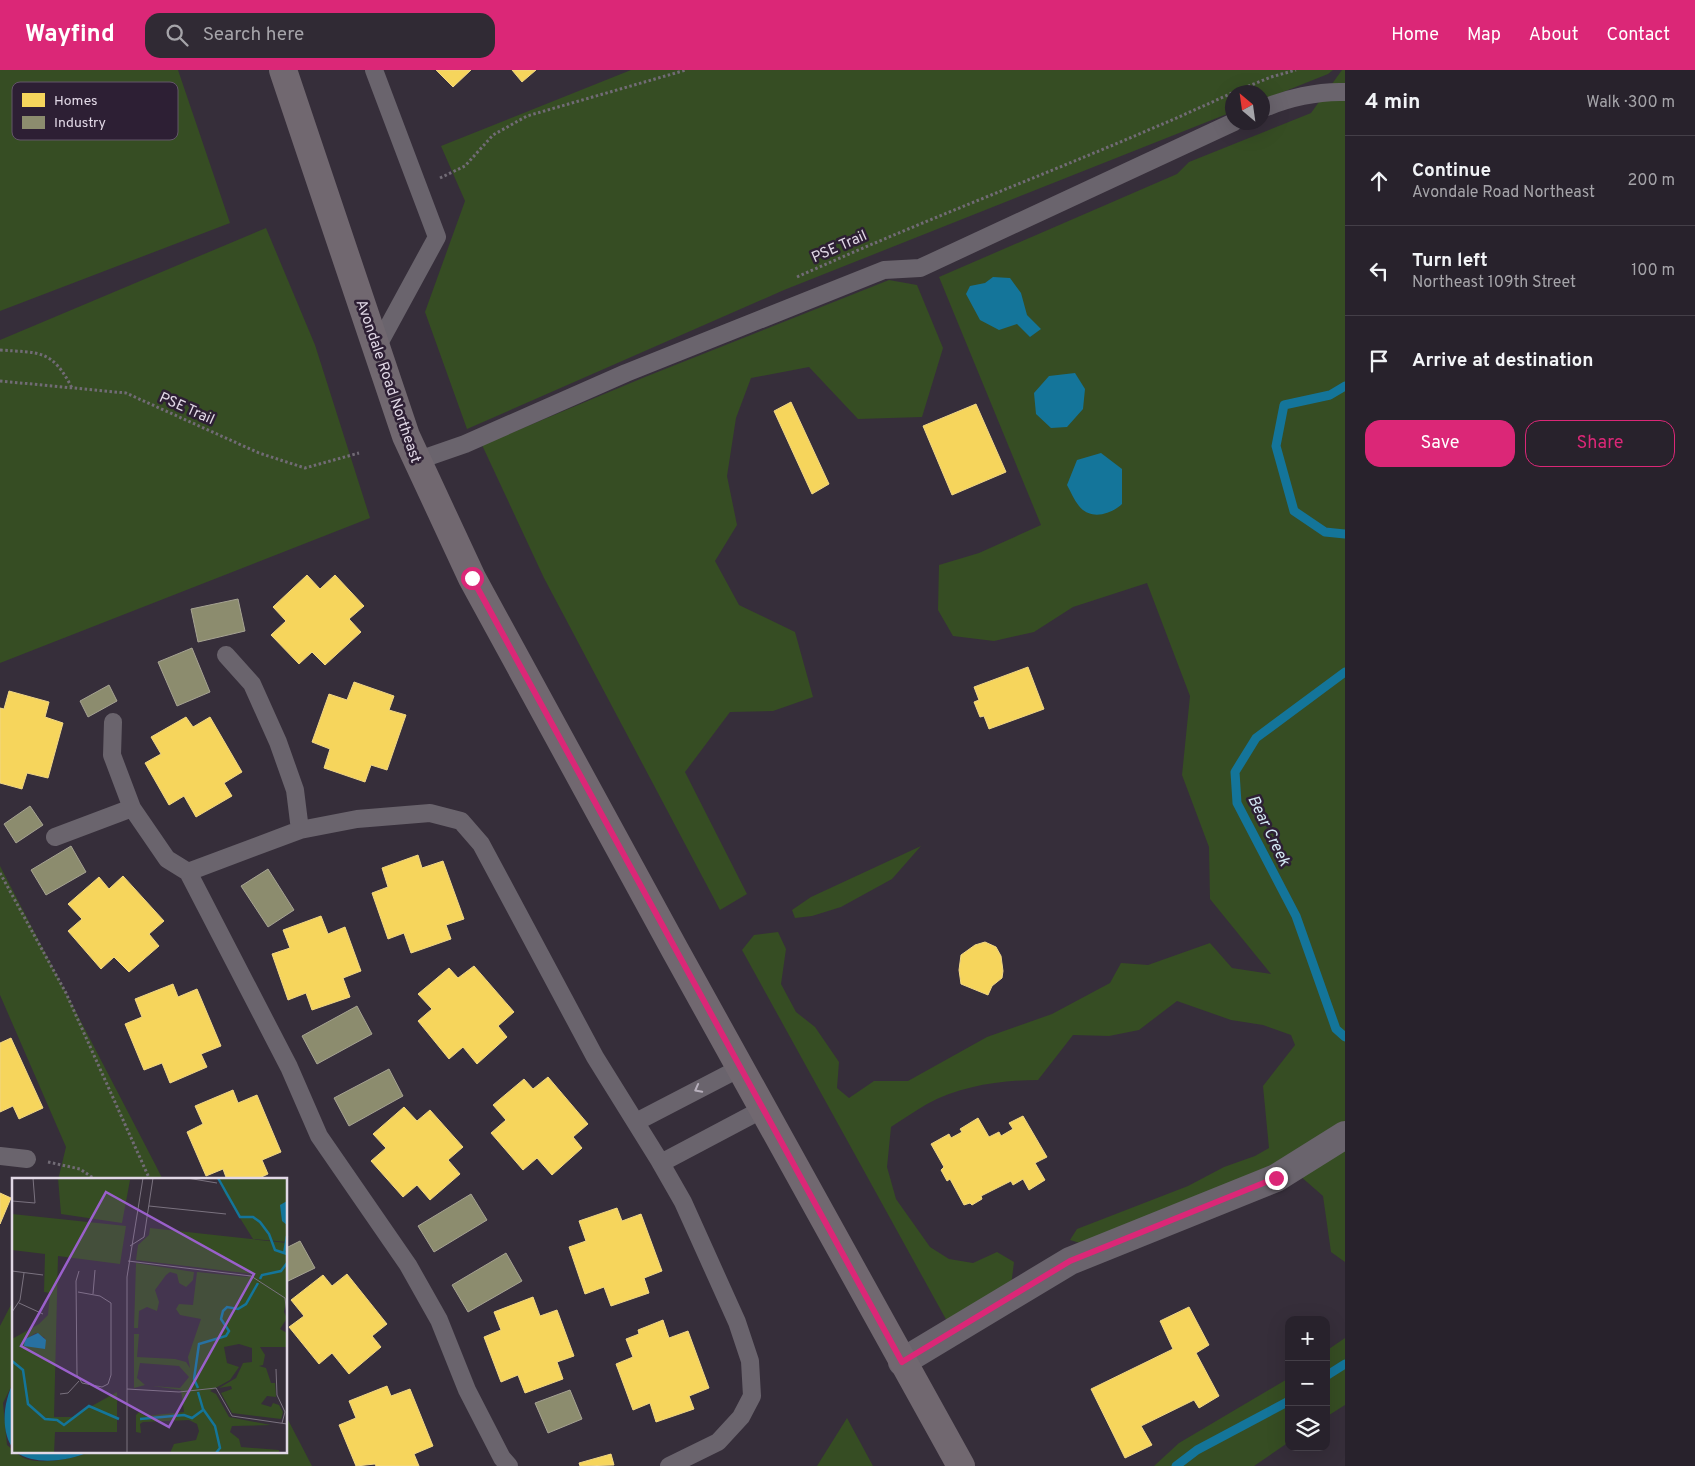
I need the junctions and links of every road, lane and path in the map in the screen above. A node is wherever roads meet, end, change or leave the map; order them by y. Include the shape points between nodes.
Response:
1 (283, 70) edge
2 (374, 70) edge
3 (686, 70) edge
4 (1345, 92) edge
5 (1225, 96) edge
6 (1270, 105) edge
7 (1225, 126) edge
8 (417, 184) junction
9 (791, 279) dead end
10 (376, 349) junction
11 (0, 350) edge
12 (0, 381) edge
13 (72, 388) junction
14 (359, 453) dead end
15 (416, 461) junction
16 (226, 655) dead end
17 (113, 722) dead end
18 (132, 808) junction
19 (300, 830) junction
20 (55, 837) dead end
21 (188, 872) junction
22 (0, 873) edge
23 (742, 1067) junction
24 (763, 1109) junction
25 (636, 1122) junction
26 (1345, 1135) edge
27 (0, 1156) edge
28 (27, 1159) joint
29 (661, 1163) junction
30 (93, 1178) edge
31 (149, 1178) edge
32 (902, 1362) junction
33 (509, 1466) edge
34 (670, 1466) edge
35 (961, 1466) edge

1 - 10 main road, Avondale Road Northeast
2 - 8 lane
3 - 8 path via 527,116 493,134 465,166
4 - 6 lane via 1332,91
5 - 9 path, PSE Trail via 1146,133
7 - 15 lane via 920,268 884,270 626,373 465,444
8 - 10 lane via 437,237
10 - 15 main road, Avondale Road Northeast
11 - 13 path via 40,353 55,361
12 - 13 path, PSE Trail
13 - 14 path, PSE Trail via 126,393 259,453 305,468
15 - 23 main road, Avondale Road Northeast via 477,586
16 - 19 lane via 252,684 278,742 295,790
17 - 18 lane via 112,755
18 - 20 lane
18 - 21 lane via 167,859
19 - 21 lane
19 - 25 lane via 358,819 430,813 461,821 481,844 594,1057
21 - 33 lane via 289,1067 319,1136 408,1265 439,1320 467,1390
22 - 31 path via 66,993
23 - 24 main road, Avondale Road Northeast
23 -> 25 lane
24 - 29 lane
24 - 32 main road, Avondale Road Northeast
25 - 29 lane
26 - 32 street via 1276,1178 1070,1261
27 - 28 lane
28 - 30 path via 80,1170
29 - 34 lane via 683,1202 737,1322 750,1361 752,1396 742,1417 718,1442
32 - 35 main road, Avondale Road Northeast

